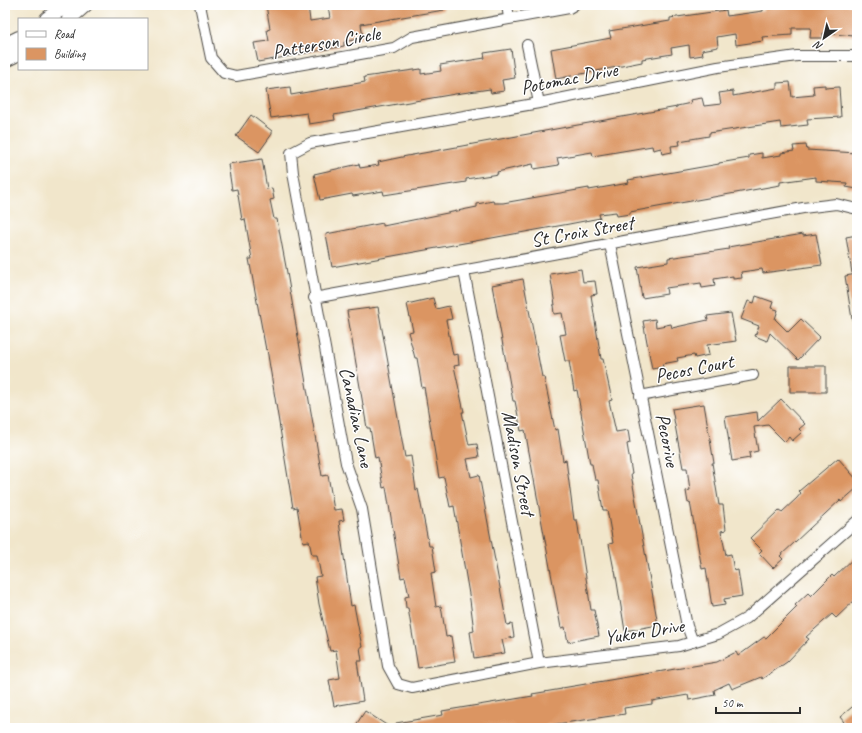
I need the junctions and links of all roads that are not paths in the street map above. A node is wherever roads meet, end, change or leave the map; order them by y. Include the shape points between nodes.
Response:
1 (66, 5) edge
2 (85, 5) edge
3 (200, 5) edge
4 (507, 5) edge
5 (574, 5) edge
6 (48, 18) edge
7 (70, 18) edge
8 (509, 18) junction
9 (18, 38) edge
10 (5, 45) edge
11 (527, 45) dead end
12 (18, 54) edge
13 (857, 56) edge
14 (5, 60) edge
15 (539, 103) junction
16 (291, 153) joint
17 (857, 209) edge
18 (610, 244) junction
19 (464, 271) junction
20 (314, 298) junction
21 (754, 375) dead end
22 (640, 396) junction
23 (857, 521) edge
24 (693, 642) junction
25 (539, 663) junction
26 (398, 684) joint

1 - 6 street
2 - 7 street
3 - 8 street, Patterson Circle via 211,58 224,73 236,76 394,48 412,37
4 - 8 street
5 - 8 street, Patterson Circle
9 - 10 street
11 - 15 street
12 - 14 street
13 - 15 street, Potomac Drive via 797,56 718,67
15 - 16 street, Potomac Drive via 310,143
16 - 20 street, Canadian Lane
17 - 18 street, St Croix Street via 836,204 803,208
18 - 19 street, St Croix Street
18 - 22 street, Pecorive
19 - 20 street, St Croix Street
19 - 25 street, Madison Street
20 - 26 street, Canadian Lane via 346,463 362,509 388,666
21 - 22 street, Pecos Court
22 - 24 street, Pecorive via 686,626
23 - 24 street, Yukon Drive via 748,618 718,634
24 - 25 street, Yukon Drive via 679,646
25 - 26 street, Yukon Drive via 412,688

